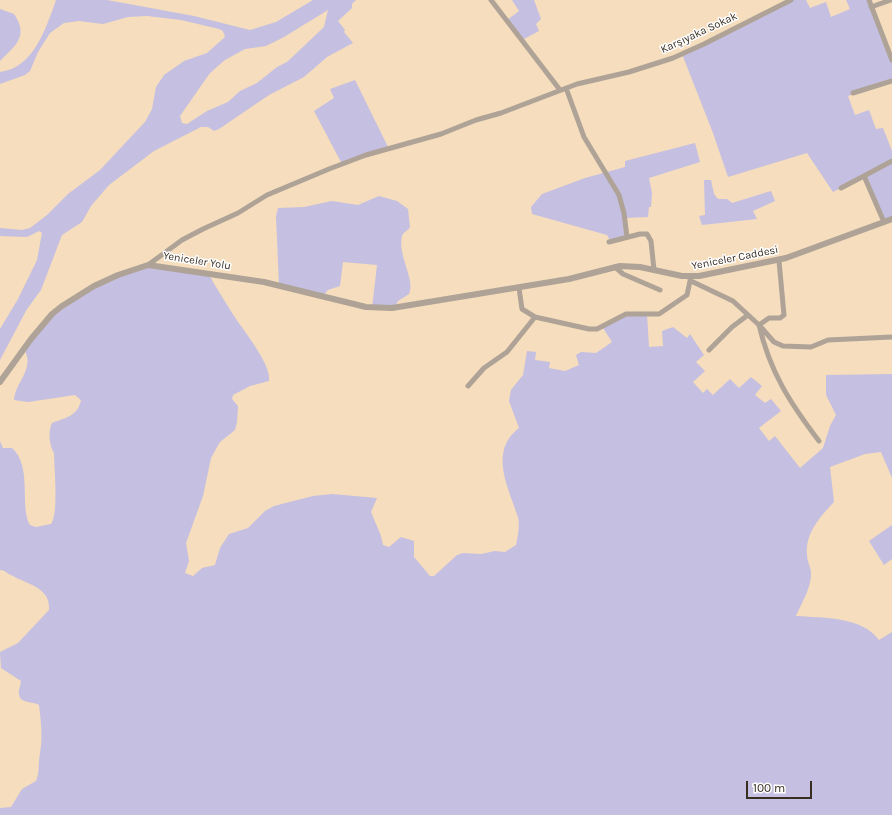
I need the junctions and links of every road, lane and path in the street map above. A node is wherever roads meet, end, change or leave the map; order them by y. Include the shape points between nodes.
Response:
1 (491, 0) edge
2 (791, 0) edge
3 (868, 0) edge
4 (891, 0) edge
5 (783, 2) edge
6 (871, 7) junction
7 (892, 60) edge
8 (892, 81) edge
9 (563, 89) junction
10 (853, 93) dead end
11 (892, 161) edge
12 (864, 176) junction
13 (841, 188) dead end
14 (892, 219) edge
15 (884, 222) junction
16 (627, 237) junction
17 (610, 242) dead end
18 (778, 261) junction
19 (148, 265) junction
20 (615, 267) junction
21 (654, 270) junction
22 (690, 279) junction
23 (519, 288) junction
24 (660, 290) dead end
25 (435, 301) joint
26 (748, 314) junction
27 (535, 317) junction
28 (759, 325) junction
29 (892, 337) edge
30 (709, 350) dead end
31 (0, 382) edge
32 (468, 386) dead end
33 (819, 441) dead end

1 - 9 street
2 - 5 street, Karşıyaka Sokak
3 - 6 street
4 - 6 street
5 - 9 street, Karşıyaka Sokak via 673,58
6 - 7 street
8 - 10 street
9 - 16 street via 586,142 619,195
9 - 19 street, Karşıyaka Sokak via 441,134 355,160 278,191 182,240
11 - 12 street
12 - 13 street
12 - 15 street
14 - 15 street, Yeniceler Caddesi
15 - 18 street, Yeniceler Caddesi
16 - 17 street
16 - 21 street via 640,234 649,236
18 - 22 street, Yeniceler Caddesi
18 - 28 street via 784,315 780,318 769,318
19 - 25 street, Yeniceler Yolu via 264,282 366,307 392,308
19 - 31 street, Yeniceler Yolu via 112,277 62,306 31,338
20 - 21 street, Yeniceler Caddesi via 633,266
20 - 23 street, Yeniceler Caddesi
20 - 24 street via 623,274
21 - 22 street, Yeniceler Caddesi
22 - 26 street via 724,296
22 - 27 street via 687,295 663,312 652,315 626,314 600,328 589,329
23 - 25 street, Yeniceler Caddesi
23 - 27 street via 522,309
26 - 28 street
26 - 30 street
27 - 32 street via 507,352 484,368
28 - 29 street via 774,342 789,347 811,347 825,340
28 - 33 street via 769,363 796,410

